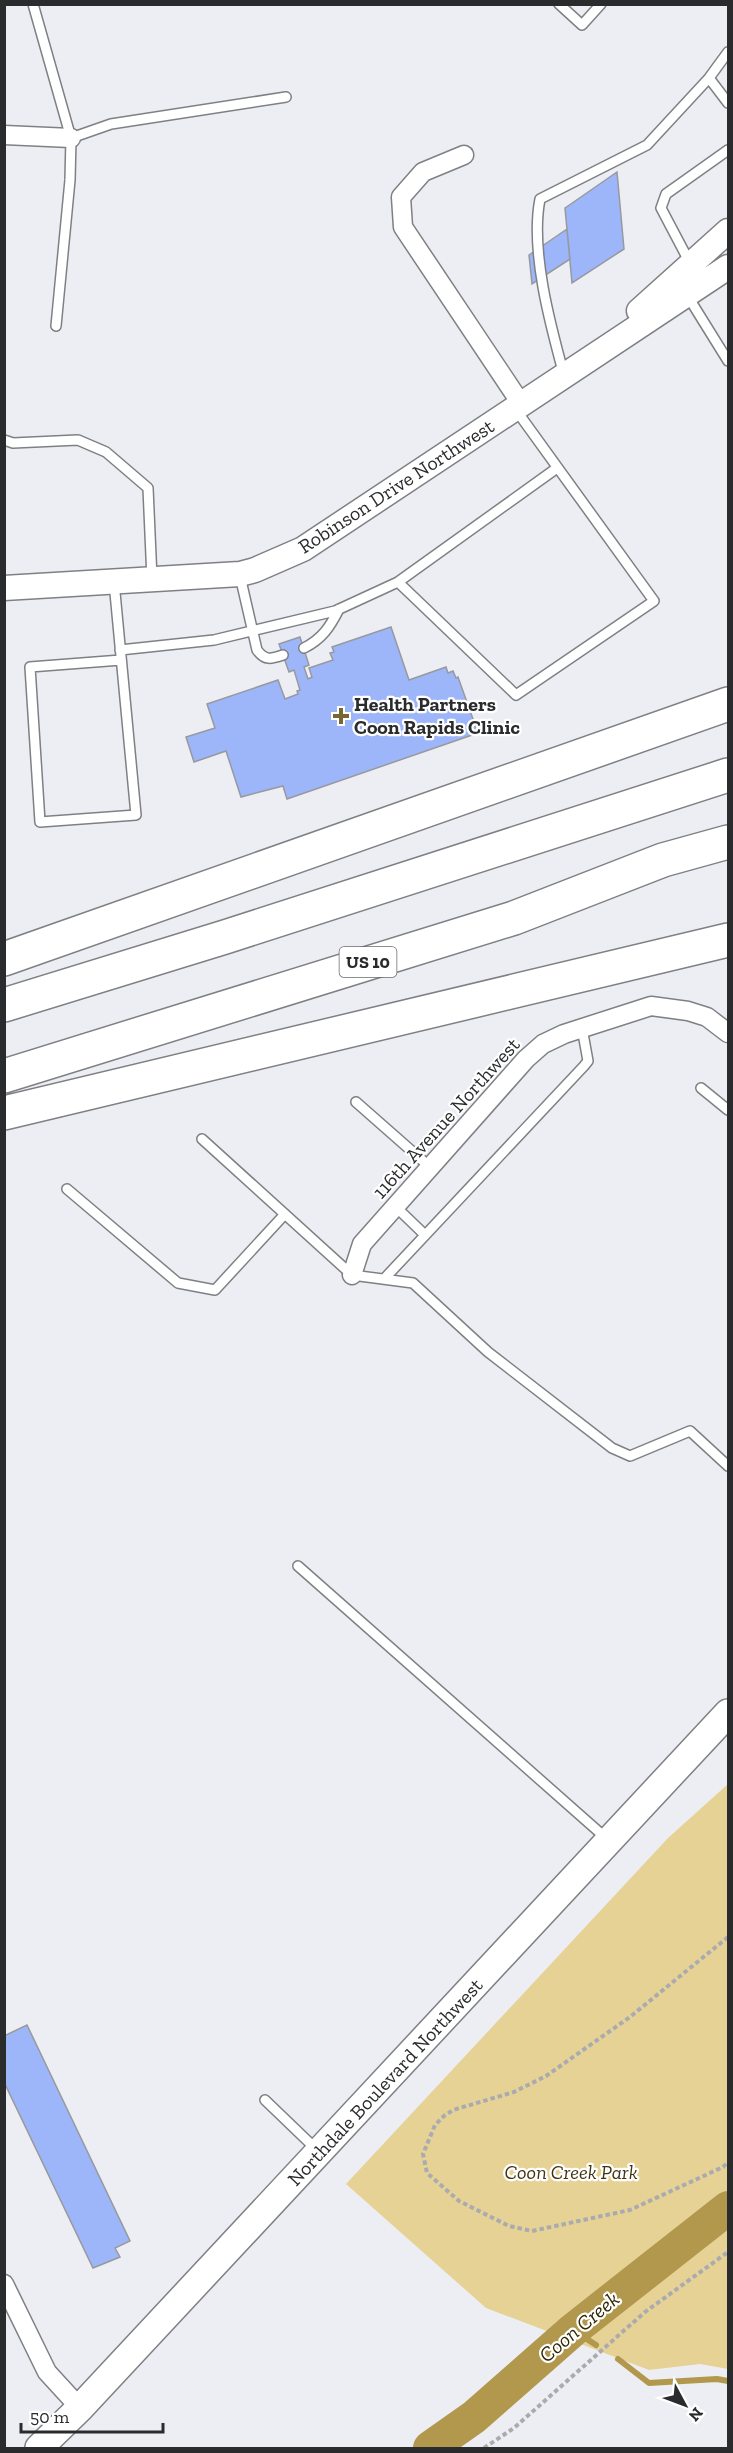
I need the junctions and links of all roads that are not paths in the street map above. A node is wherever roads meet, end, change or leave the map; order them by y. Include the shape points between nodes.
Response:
1 (33, 4) edge
2 (559, 4) edge
3 (601, 4) edge
4 (729, 52) edge
5 (709, 78) junction
6 (286, 97) dead end
7 (729, 103) edge
8 (4, 135) edge
9 (71, 138) junction
10 (729, 150) edge
11 (464, 155) dead end
12 (729, 231) edge
13 (692, 265) junction
14 (729, 267) edge
15 (686, 294) junction
16 (56, 326) dead end
17 (725, 349) edge
18 (729, 361) edge
19 (564, 377) junction
20 (518, 407) junction
21 (4, 440) edge
22 (557, 468) junction
23 (240, 573) junction
24 (152, 579) junction
25 (114, 582) junction
26 (398, 582) junction
27 (4, 588) edge
28 (339, 609) junction
29 (252, 631) junction
30 (304, 648) dead end
31 (120, 650) junction
32 (283, 655) dead end
33 (121, 660) junction
34 (729, 704) edge
35 (729, 775) edge
36 (729, 842) edge
37 (729, 940) edge
38 (4, 959) edge
39 (4, 1005) edge
40 (582, 1028) junction
41 (729, 1033) edge
42 (4, 1076) edge
43 (701, 1088) dead end
44 (356, 1102) dead end
45 (729, 1110) edge
46 (4, 1113) edge
47 (202, 1138) dead end
48 (431, 1168) junction
49 (68, 1189) dead end
50 (396, 1207) junction
51 (285, 1214) junction
52 (425, 1235) junction
53 (352, 1275) junction
54 (384, 1279) junction
55 (729, 1466) edge
56 (298, 1566) dead end
57 (729, 1713) edge
58 (609, 1841) junction
59 (265, 2100) dead end
60 (319, 2152) junction
61 (4, 2284) edge
62 (80, 2408) junction
63 (39, 2448) edge

1 - 9 lane
2 - 3 lane via 582,25
4 - 5 lane
5 - 7 lane
5 - 19 lane via 647,145 540,199 537,218 546,306
6 - 9 lane via 111,124
8 - 9 street
9 - 16 lane
10 - 13 lane via 666,194 661,208
11 - 20 street via 423,171 401,197 403,227
12 - 13 street, Robinson Drive Northwest
13 - 19 street, Robinson Drive Northwest
14 - 15 street, Robinson Drive Northwest
15 - 17 lane
15 - 19 street, Robinson Drive Northwest
17 - 18 lane
19 - 20 street, Robinson Drive Northwest
20 - 22 lane
20 - 23 street, Robinson Drive Northwest via 303,549
21 - 24 lane via 78,440 106,452 148,488
22 - 26 lane
22 - 26 lane via 654,601 516,695
23 - 24 street, Robinson Drive Northwest
23 - 29 lane
24 - 25 street, Robinson Drive Northwest
25 - 27 street, Robinson Drive Northwest
25 - 31 lane
26 - 28 lane
28 - 29 lane
28 - 30 lane via 330,627
29 - 31 lane via 214,640
29 - 32 lane via 262,657
31 - 33 lane
33 - 33 lane via 136,815 40,822 30,667
34 - 38 highway
35 - 39 highway
36 - 42 highway, US 10 via 663,860 514,918
37 - 46 highway
40 - 41 street, 116th Avenue Northwest via 651,1006 707,1017
40 - 48 street, 116th Avenue Northwest via 543,1044 526,1059
40 - 52 lane via 588,1061
43 - 45 lane
44 - 48 lane
47 - 51 lane
48 - 50 street, 116th Avenue Northwest
49 - 51 lane via 178,1284 215,1290
50 - 52 lane
50 - 53 street, 116th Avenue Northwest via 362,1244
51 - 53 lane
52 - 54 lane
53 - 54 lane
54 - 55 lane via 413,1282 488,1352 612,1448 630,1456 690,1431
56 - 58 lane
57 - 58 main road, Northdale Boulevard Northwest
58 - 60 main road, Northdale Boulevard Northwest
59 - 60 lane
60 - 62 main road, Northdale Boulevard Northwest
61 - 62 street via 48,2372
62 - 63 main road, Northdale Boulevard Northwest

